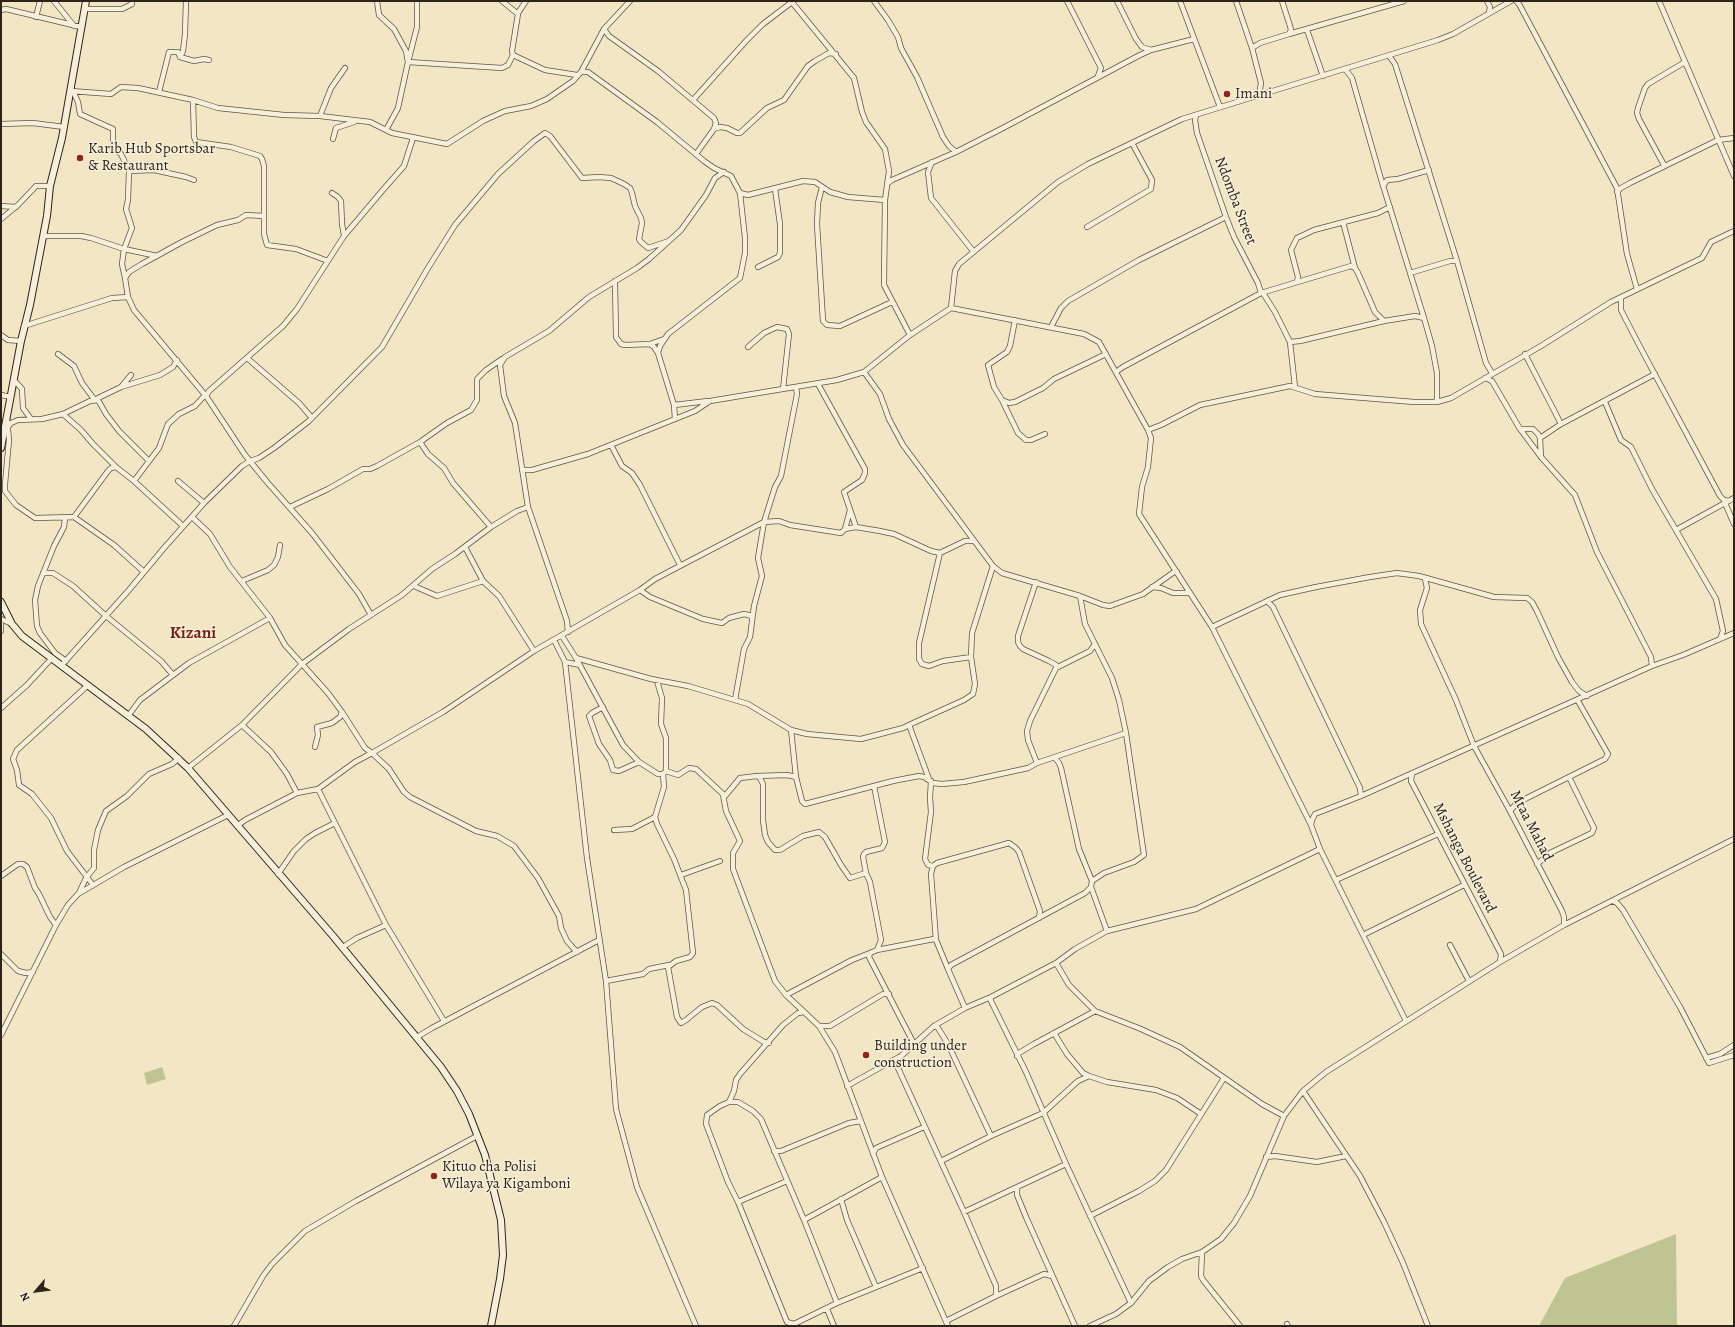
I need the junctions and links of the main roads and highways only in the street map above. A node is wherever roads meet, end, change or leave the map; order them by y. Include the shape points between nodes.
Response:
1 (86, 1) edge
2 (2, 440) edge
3 (1, 448) edge
4 (1, 602) edge
5 (491, 1326) edge

1 - 2 main road via 72,91 50,186 30,305
2 - 3 main road
4 - 5 main road via 12,624 22,636 51,659 63,664 179,758 441,1066 457,1091 477,1136 494,1190 503,1255

